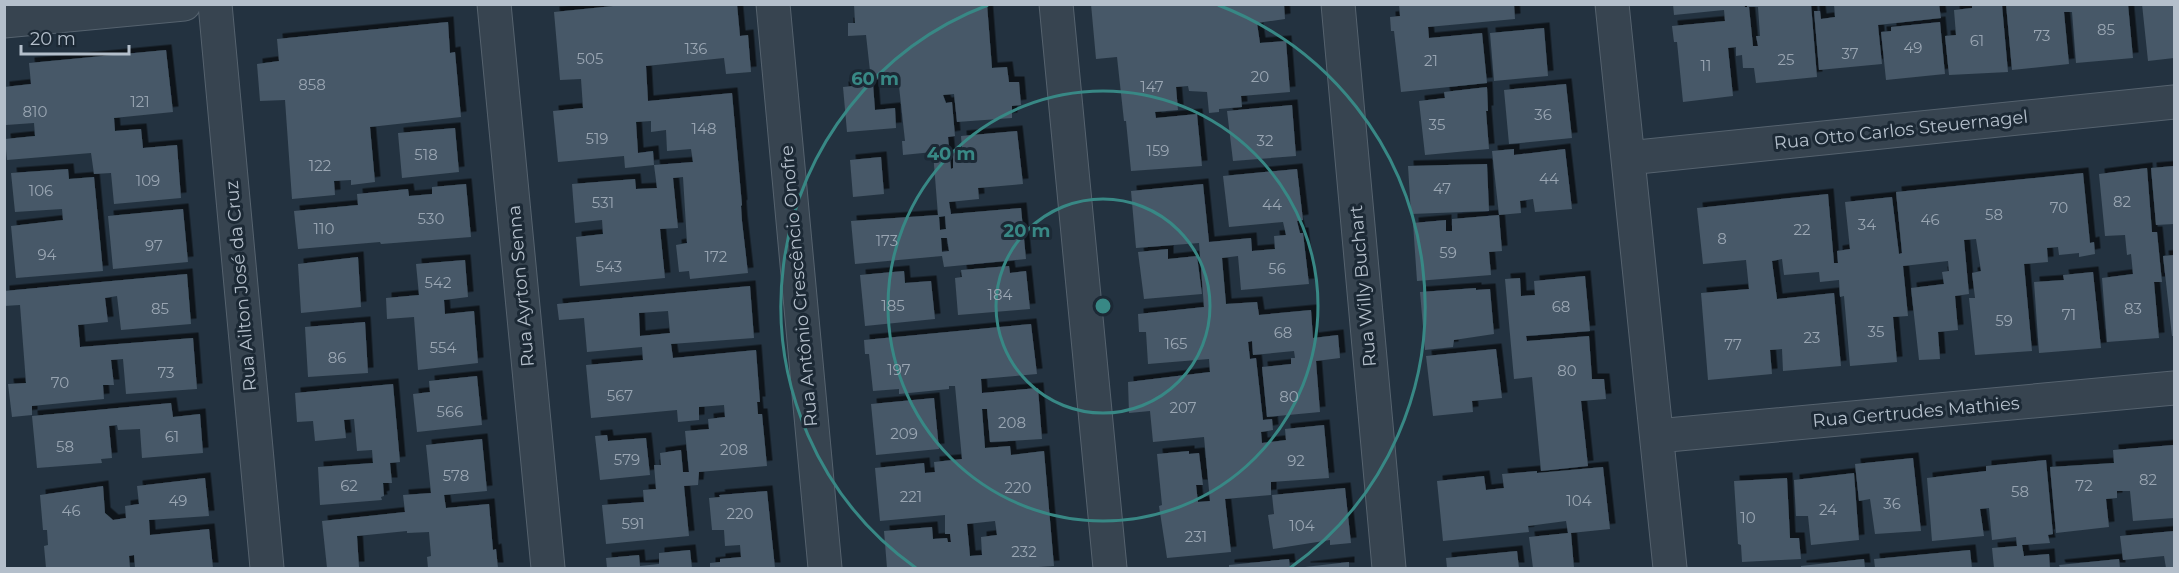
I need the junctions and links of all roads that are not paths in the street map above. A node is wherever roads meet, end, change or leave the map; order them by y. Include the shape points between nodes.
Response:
1 (184, 4) edge
2 (215, 4) edge
3 (494, 4) edge
4 (773, 4) edge
5 (1056, 4) edge
6 (1338, 4) edge
7 (1612, 4) edge
8 (4, 21) edge
9 (2175, 102) edge
10 (1628, 158) junction
11 (2175, 388) edge
12 (1657, 436) junction
13 (267, 568) edge
14 (548, 568) edge
15 (825, 568) edge
16 (1110, 568) edge
17 (1389, 568) edge
18 (1670, 568) edge

1 - 8 street
2 - 13 street, Rua Ailton José da Cruz
3 - 14 street, Rua Ayrton Senna
4 - 15 street, Rua Antônio Crescêncio Onofre
5 - 16 street
6 - 17 street, Rua Willy Buchart
7 - 10 street
9 - 10 street, Rua Otto Carlos Steuernagel
10 - 12 street
11 - 12 street, Rua Gertrudes Mathies
12 - 18 street

